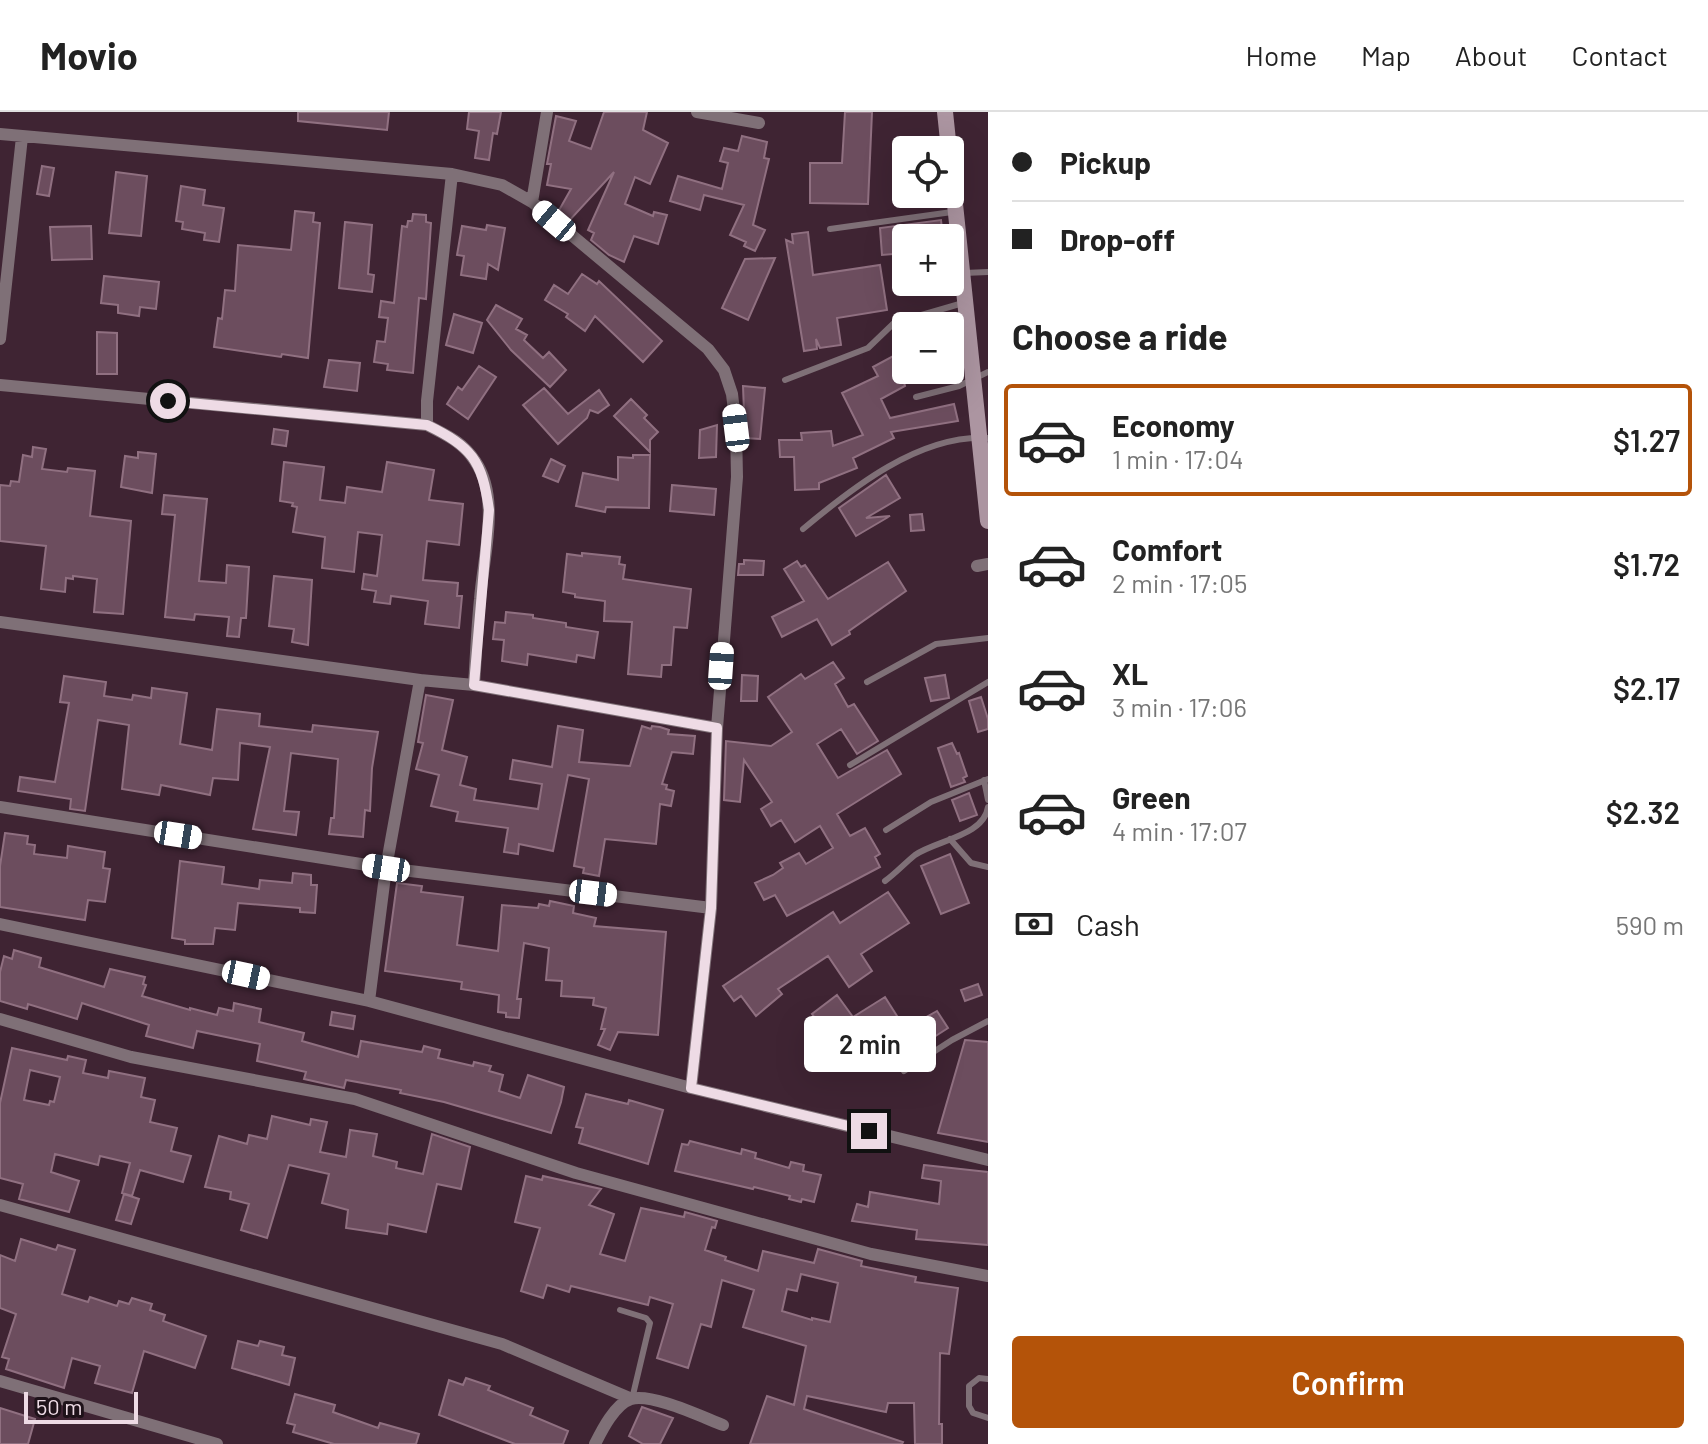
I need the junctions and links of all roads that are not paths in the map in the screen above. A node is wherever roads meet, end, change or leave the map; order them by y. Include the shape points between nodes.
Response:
1 (547, 112) edge
2 (697, 112) edge
3 (945, 112) edge
4 (759, 123) dead end
5 (0, 134) edge
6 (948, 136) edge
7 (22, 137) junction
8 (452, 174) junction
9 (532, 202) junction
10 (956, 208) edge
11 (956, 211) junction
12 (957, 224) edge
13 (830, 229) dead end
14 (988, 272) edge
15 (964, 273) edge
16 (964, 292) edge
17 (965, 302) junction
18 (0, 339) edge
19 (981, 376) edge
20 (785, 380) dead end
21 (0, 385) edge
22 (916, 397) dead end
23 (427, 425) junction
24 (984, 437) edge
25 (988, 521) edge
26 (803, 529) dead end
27 (0, 622) edge
28 (988, 638) edge
29 (420, 680) junction
30 (867, 682) dead end
31 (988, 682) edge
32 (474, 685) junction
33 (717, 728) junction
34 (850, 765) dead end
35 (986, 780) edge
36 (988, 800) edge
37 (0, 807) edge
38 (988, 807) edge
39 (886, 830) dead end
40 (950, 839) junction
41 (988, 867) edge
42 (386, 868) junction
43 (885, 881) dead end
44 (711, 908) junction
45 (0, 924) edge
46 (369, 1001) junction
47 (0, 1019) edge
48 (988, 1021) edge
49 (904, 1071) dead end
50 (691, 1088) junction
51 (988, 1160) edge
52 (0, 1205) edge
53 (988, 1276) edge
54 (620, 1310) dead end
55 (988, 1379) edge
56 (0, 1381) edge
57 (632, 1399) junction
58 (988, 1418) edge
59 (723, 1425) dead end
60 (217, 1444) edge
61 (595, 1444) edge

1 - 9 street
2 - 4 street
3 - 6 street
5 - 7 street
7 - 8 street
7 - 18 street
8 - 9 street via 502,185
8 - 23 street
9 - 33 street via 708,349 724,370 732,394 737,477
10 - 11 street
11 - 12 street
11 - 13 lane
14 - 15 lane
16 - 17 street
17 - 19 street
17 - 20 lane via 894,323 868,348
19 - 22 lane
19 - 24 street
21 - 23 street
23 - 32 street via 459,441 477,462 485,485 489,510
24 - 25 street
24 - 26 lane via 920,450 855,486
27 - 29 street
28 - 30 lane via 936,644
29 - 32 street
29 - 42 street
31 - 34 lane
32 - 33 street
33 - 44 street
35 - 36 lane
35 - 39 lane via 931,802
37 - 42 street
38 - 40 lane via 979,827
40 - 41 lane via 971,863
40 - 43 lane via 915,855
42 - 44 street
42 - 46 street
44 - 50 street
45 - 46 street
46 - 50 street
47 - 53 street via 131,1057 355,1099 576,1173 871,1254
48 - 49 lane
50 - 51 street
52 - 57 street via 502,1344
54 - 57 lane via 650,1323
55 - 58 lane via 972,1381 969,1406
56 - 60 street
57 - 59 street via 664,1402
57 - 61 street via 619,1407

